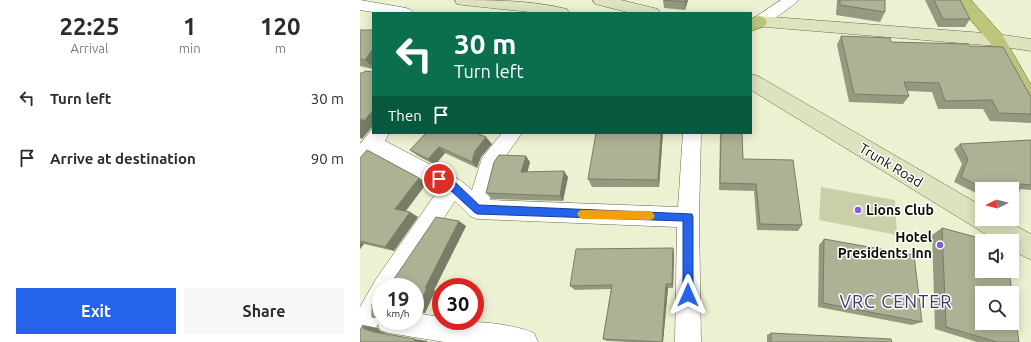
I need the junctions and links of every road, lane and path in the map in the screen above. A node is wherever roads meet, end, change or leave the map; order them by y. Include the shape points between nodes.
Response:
1 (364, 0) edge
2 (463, 0) edge
3 (601, 0) edge
4 (791, 0) edge
5 (962, 0) edge
6 (360, 5) edge
7 (400, 12) edge
8 (557, 12) edge
9 (648, 12) edge
10 (755, 23) edge
11 (997, 40) junction
12 (1031, 45) edge
13 (752, 82) edge
14 (1031, 103) edge
15 (512, 134) edge
16 (692, 134) edge
17 (371, 145) edge
18 (453, 186) junction
19 (477, 209) junction
20 (688, 217) junction
21 (1031, 248) edge
22 (390, 278) edge
23 (424, 329) edge
24 (525, 342) edge
25 (688, 342) edge

1 - 6 street
2 - 8 main road
3 - 9 main road
4 - 10 street
5 - 11 main road
6 - 7 street
10 - 11 main road
11 - 12 main road
11 - 14 main road
13 - 21 main road, Trunk Road
15 - 19 street via 489,164
16 - 20 street
17 - 18 street
18 - 19 street
18 - 22 street
19 - 20 street
20 - 25 street
23 - 24 street

